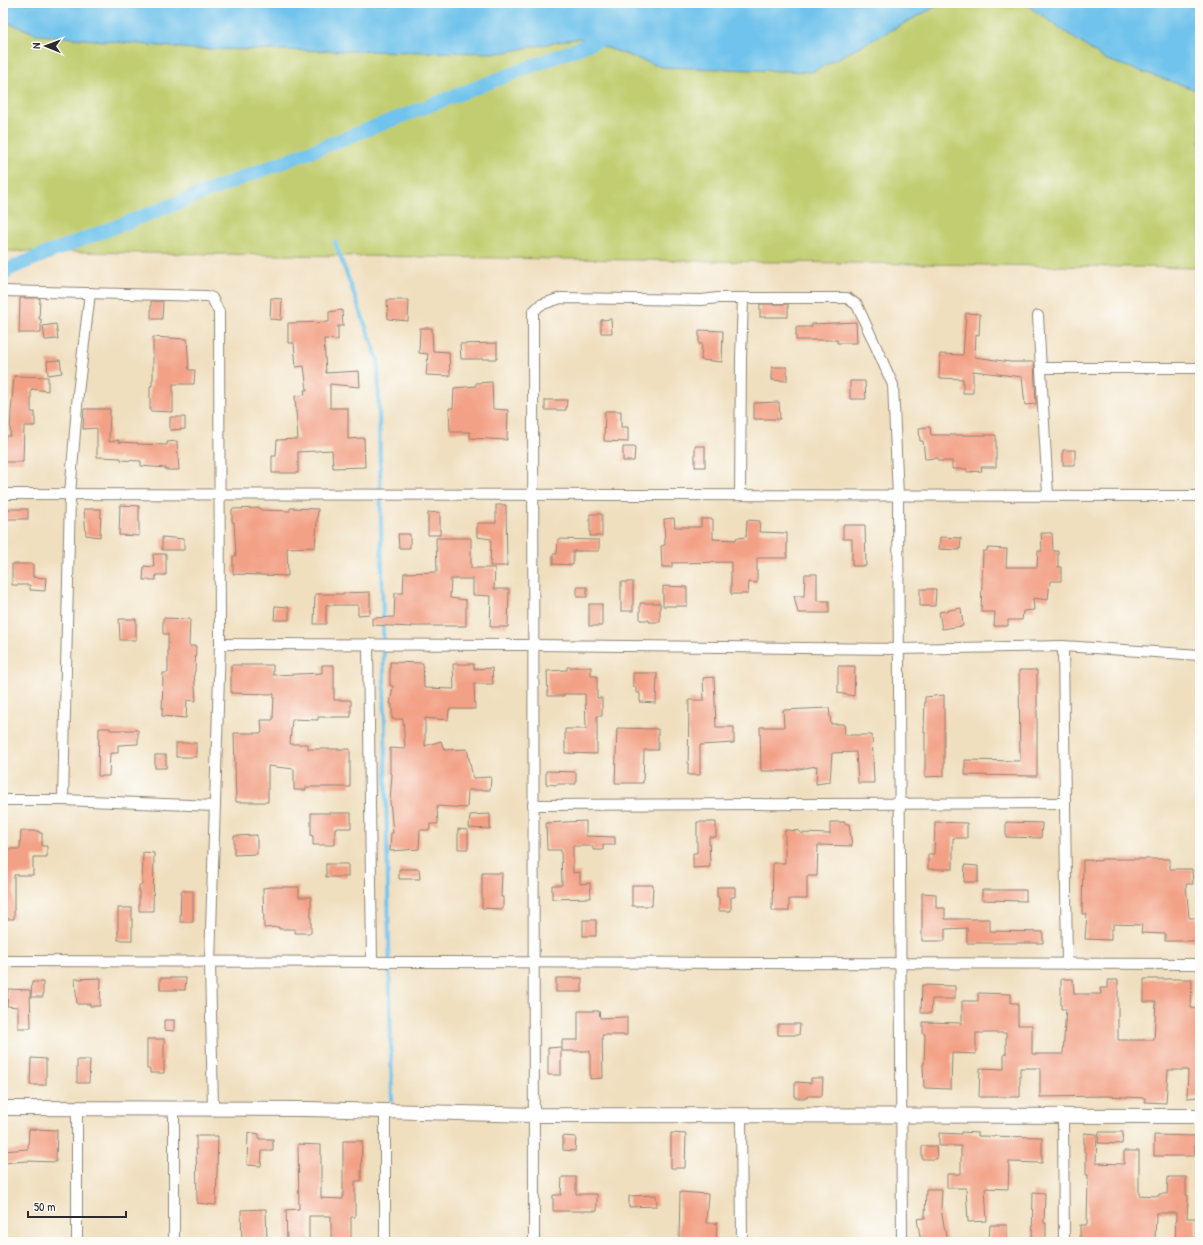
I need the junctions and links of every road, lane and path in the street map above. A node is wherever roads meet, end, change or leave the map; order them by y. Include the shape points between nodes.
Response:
1 (3, 291) edge
2 (90, 293) junction
3 (743, 299) junction
4 (1038, 316) dead end
5 (1041, 368) junction
6 (1200, 368) edge
7 (3, 494) edge
8 (70, 495) junction
9 (219, 495) junction
10 (533, 495) junction
11 (740, 495) junction
12 (1048, 495) junction
13 (898, 496) junction
14 (1200, 496) edge
15 (220, 644) junction
16 (368, 644) junction
17 (533, 645) junction
18 (1063, 646) junction
19 (899, 648) junction
20 (1200, 655) edge
21 (3, 800) edge
22 (63, 800) junction
23 (1065, 803) junction
24 (900, 804) junction
25 (533, 805) junction
26 (215, 806) junction
27 (3, 961) edge
28 (210, 962) junction
29 (372, 962) junction
30 (533, 962) junction
31 (901, 964) junction
32 (1067, 964) junction
33 (1200, 964) edge
34 (3, 1108) edge
35 (77, 1109) junction
36 (174, 1109) junction
37 (213, 1109) junction
38 (384, 1110) junction
39 (534, 1115) junction
40 (741, 1115) junction
41 (902, 1116) junction
42 (1063, 1116) junction
43 (1200, 1116) edge
44 (77, 1242) edge
45 (174, 1242) edge
46 (385, 1242) edge
47 (534, 1242) edge
48 (742, 1242) edge
49 (902, 1242) edge
50 (1064, 1242) edge

1 - 2 street
2 - 8 street via 78,393
2 - 9 street via 212,298 219,312
3 - 10 street via 561,298 540,305 533,312
3 - 11 street
3 - 13 street via 846,298 857,305 893,385
4 - 5 street
5 - 6 street
5 - 12 street
7 - 8 street
8 - 9 street
8 - 22 street
9 - 10 street
9 - 15 street
10 - 11 street
10 - 17 street
11 - 13 street
12 - 13 street
12 - 14 street
13 - 19 street
15 - 16 street
15 - 26 street
16 - 17 street
16 - 29 street
17 - 19 street
17 - 25 street
18 - 19 street
18 - 20 street
18 - 23 street
19 - 24 street
21 - 22 street
22 - 26 street
23 - 24 street
23 - 32 street
24 - 25 street
24 - 31 street
25 - 30 street
26 - 28 street
27 - 28 street
28 - 29 street
28 - 37 street
29 - 30 street
30 - 31 street
30 - 39 street
31 - 32 street
31 - 41 street
32 - 33 street
34 - 35 street
35 - 36 street
35 - 44 street
36 - 37 street
36 - 45 street
37 - 38 street
38 - 39 street
38 - 46 street
39 - 40 street
39 - 47 street
40 - 41 street
40 - 48 street
41 - 42 street
41 - 49 street
42 - 43 street
42 - 50 street

